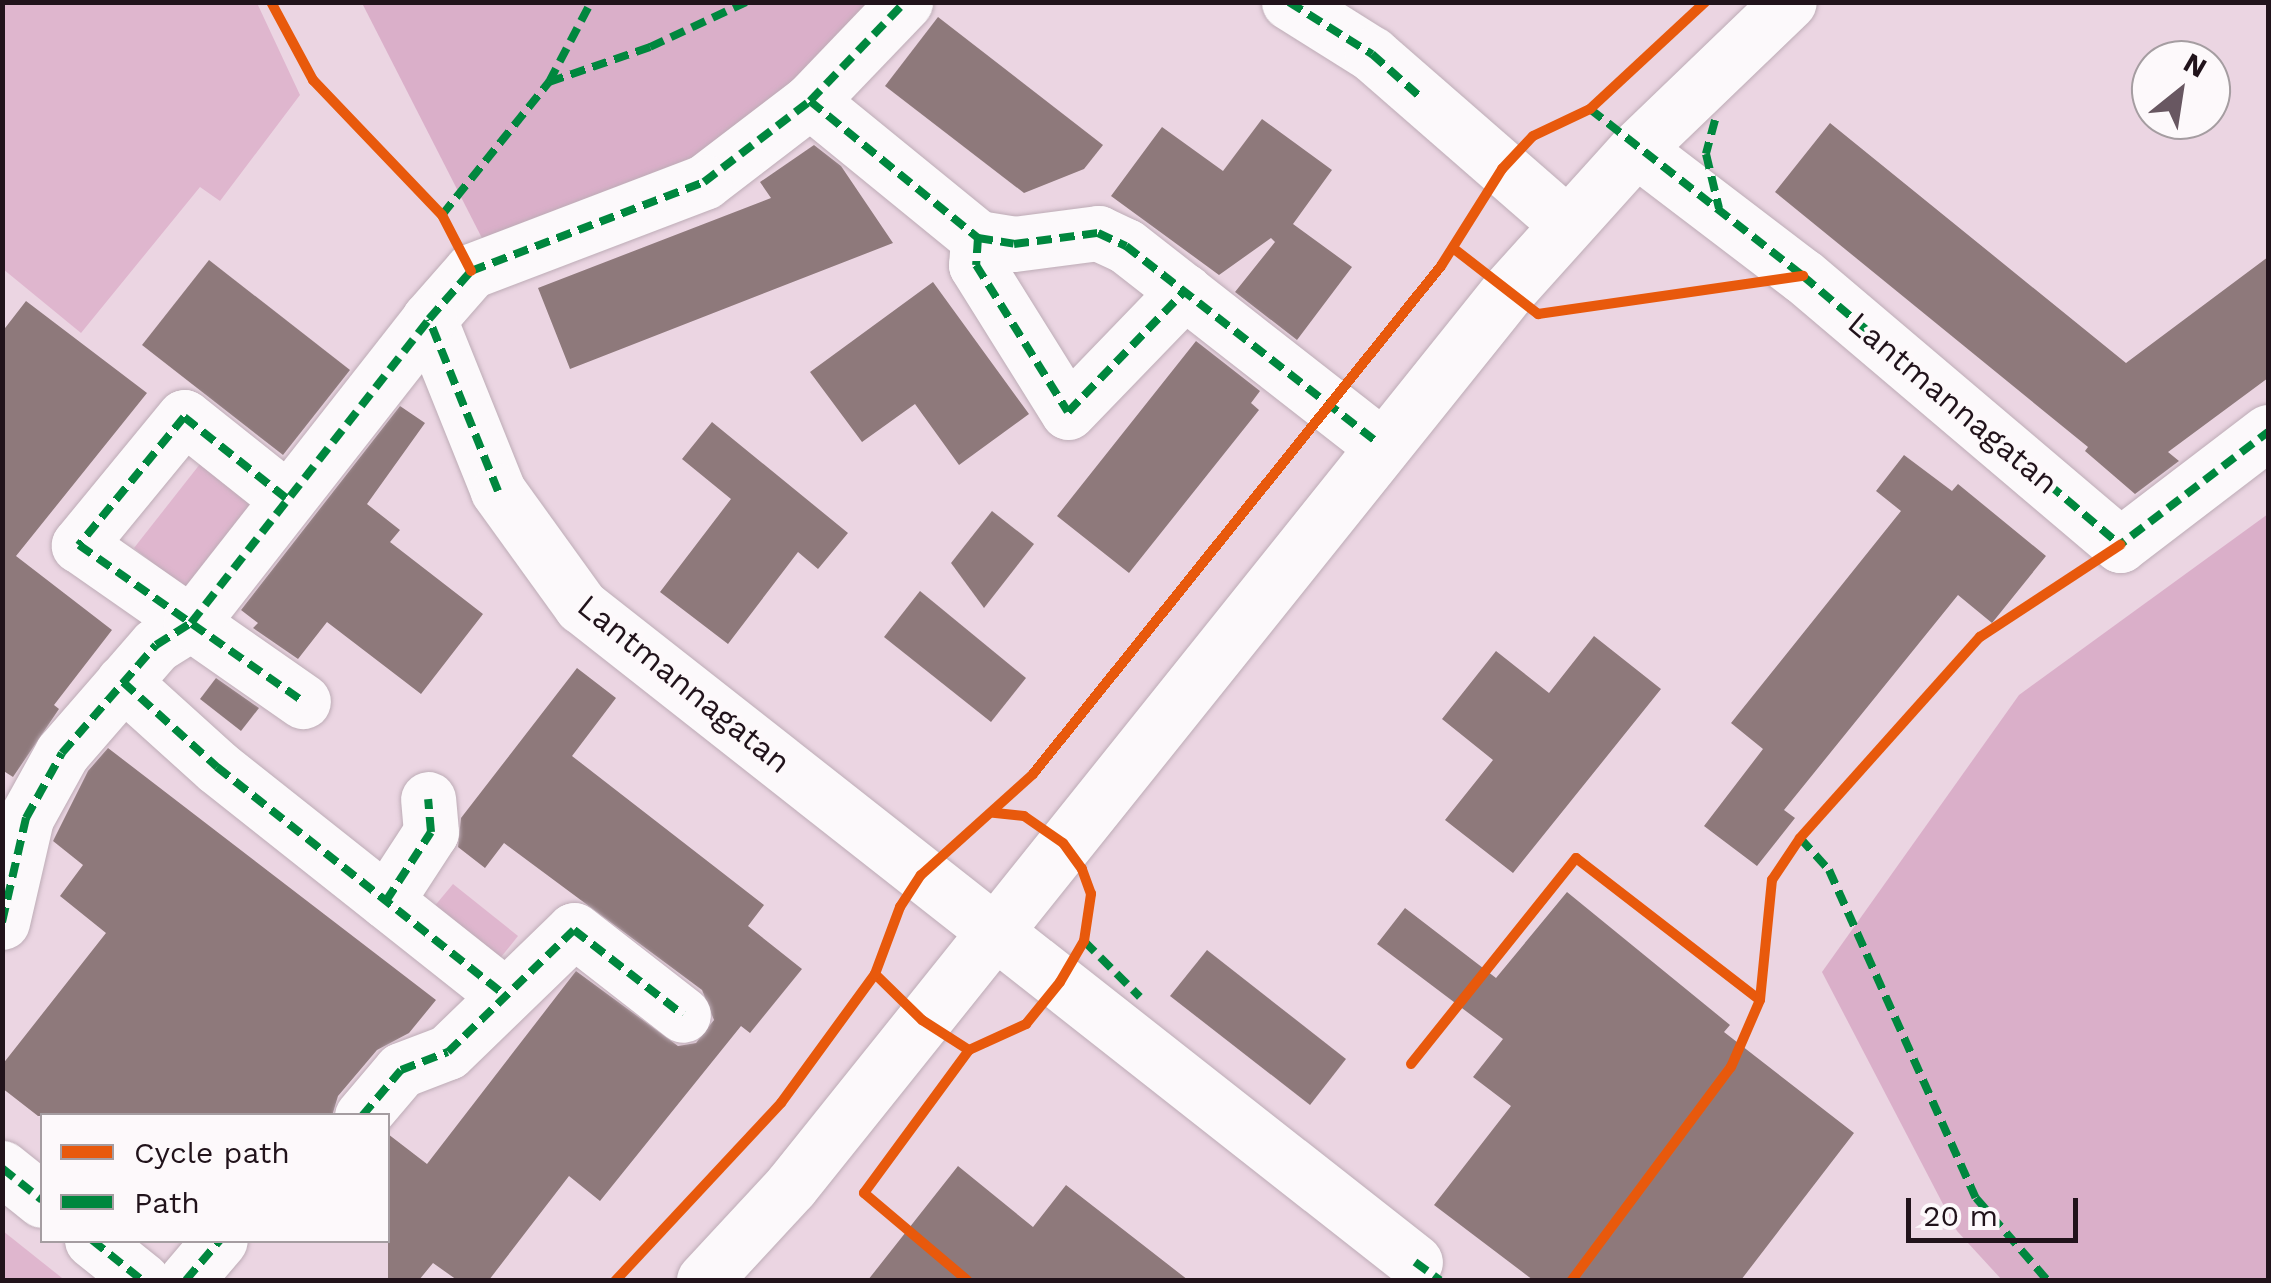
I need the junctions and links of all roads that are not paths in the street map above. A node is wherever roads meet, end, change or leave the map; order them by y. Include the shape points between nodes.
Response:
1 (905, 2) edge
2 (1289, 2) edge
3 (1789, 2) edge
4 (810, 101) junction
5 (1636, 149) junction
6 (1566, 223) junction
7 (978, 238) junction
8 (1186, 291) junction
9 (428, 320) junction
10 (2268, 432) edge
11 (1378, 444) junction
12 (286, 498) junction
13 (191, 623) junction
14 (122, 682) junction
15 (303, 701) dead end
16 (428, 799) dead end
17 (386, 901) junction
18 (2, 922) edge
19 (992, 931) junction
20 (505, 995) junction
21 (683, 1014) dead end
22 (365, 1113) edge
23 (2, 1168) edge
24 (40, 1198) edge
25 (96, 1243) edge
26 (217, 1243) edge
27 (1415, 1262) dead end
28 (142, 1280) edge
29 (186, 1280) edge
30 (704, 1280) edge

1 - 4 street
2 - 6 street via 1372,54
3 - 5 street
4 - 7 street
4 - 9 street via 704,182 471,272
5 - 6 street
5 - 10 street, Lantmannagatan via 1803,276 2120,545
6 - 11 street
7 - 8 street via 1014,244 1098,233
7 - 8 street via 976,265 1068,412
8 - 11 street
9 - 12 street
9 - 19 street, Lantmannagatan via 498,491 581,606
11 - 19 street
12 - 13 street
12 - 13 street via 184,417 79,545
13 - 14 street via 156,645
13 - 15 street
14 - 17 street
14 - 18 street via 62,753 26,818
16 - 17 street via 430,832
17 - 20 street
19 - 27 street, Lantmannagatan
19 - 30 street via 791,1186
20 - 21 street via 574,930
20 - 22 street via 448,1052 401,1070
23 - 24 street
25 - 28 street
26 - 29 street

